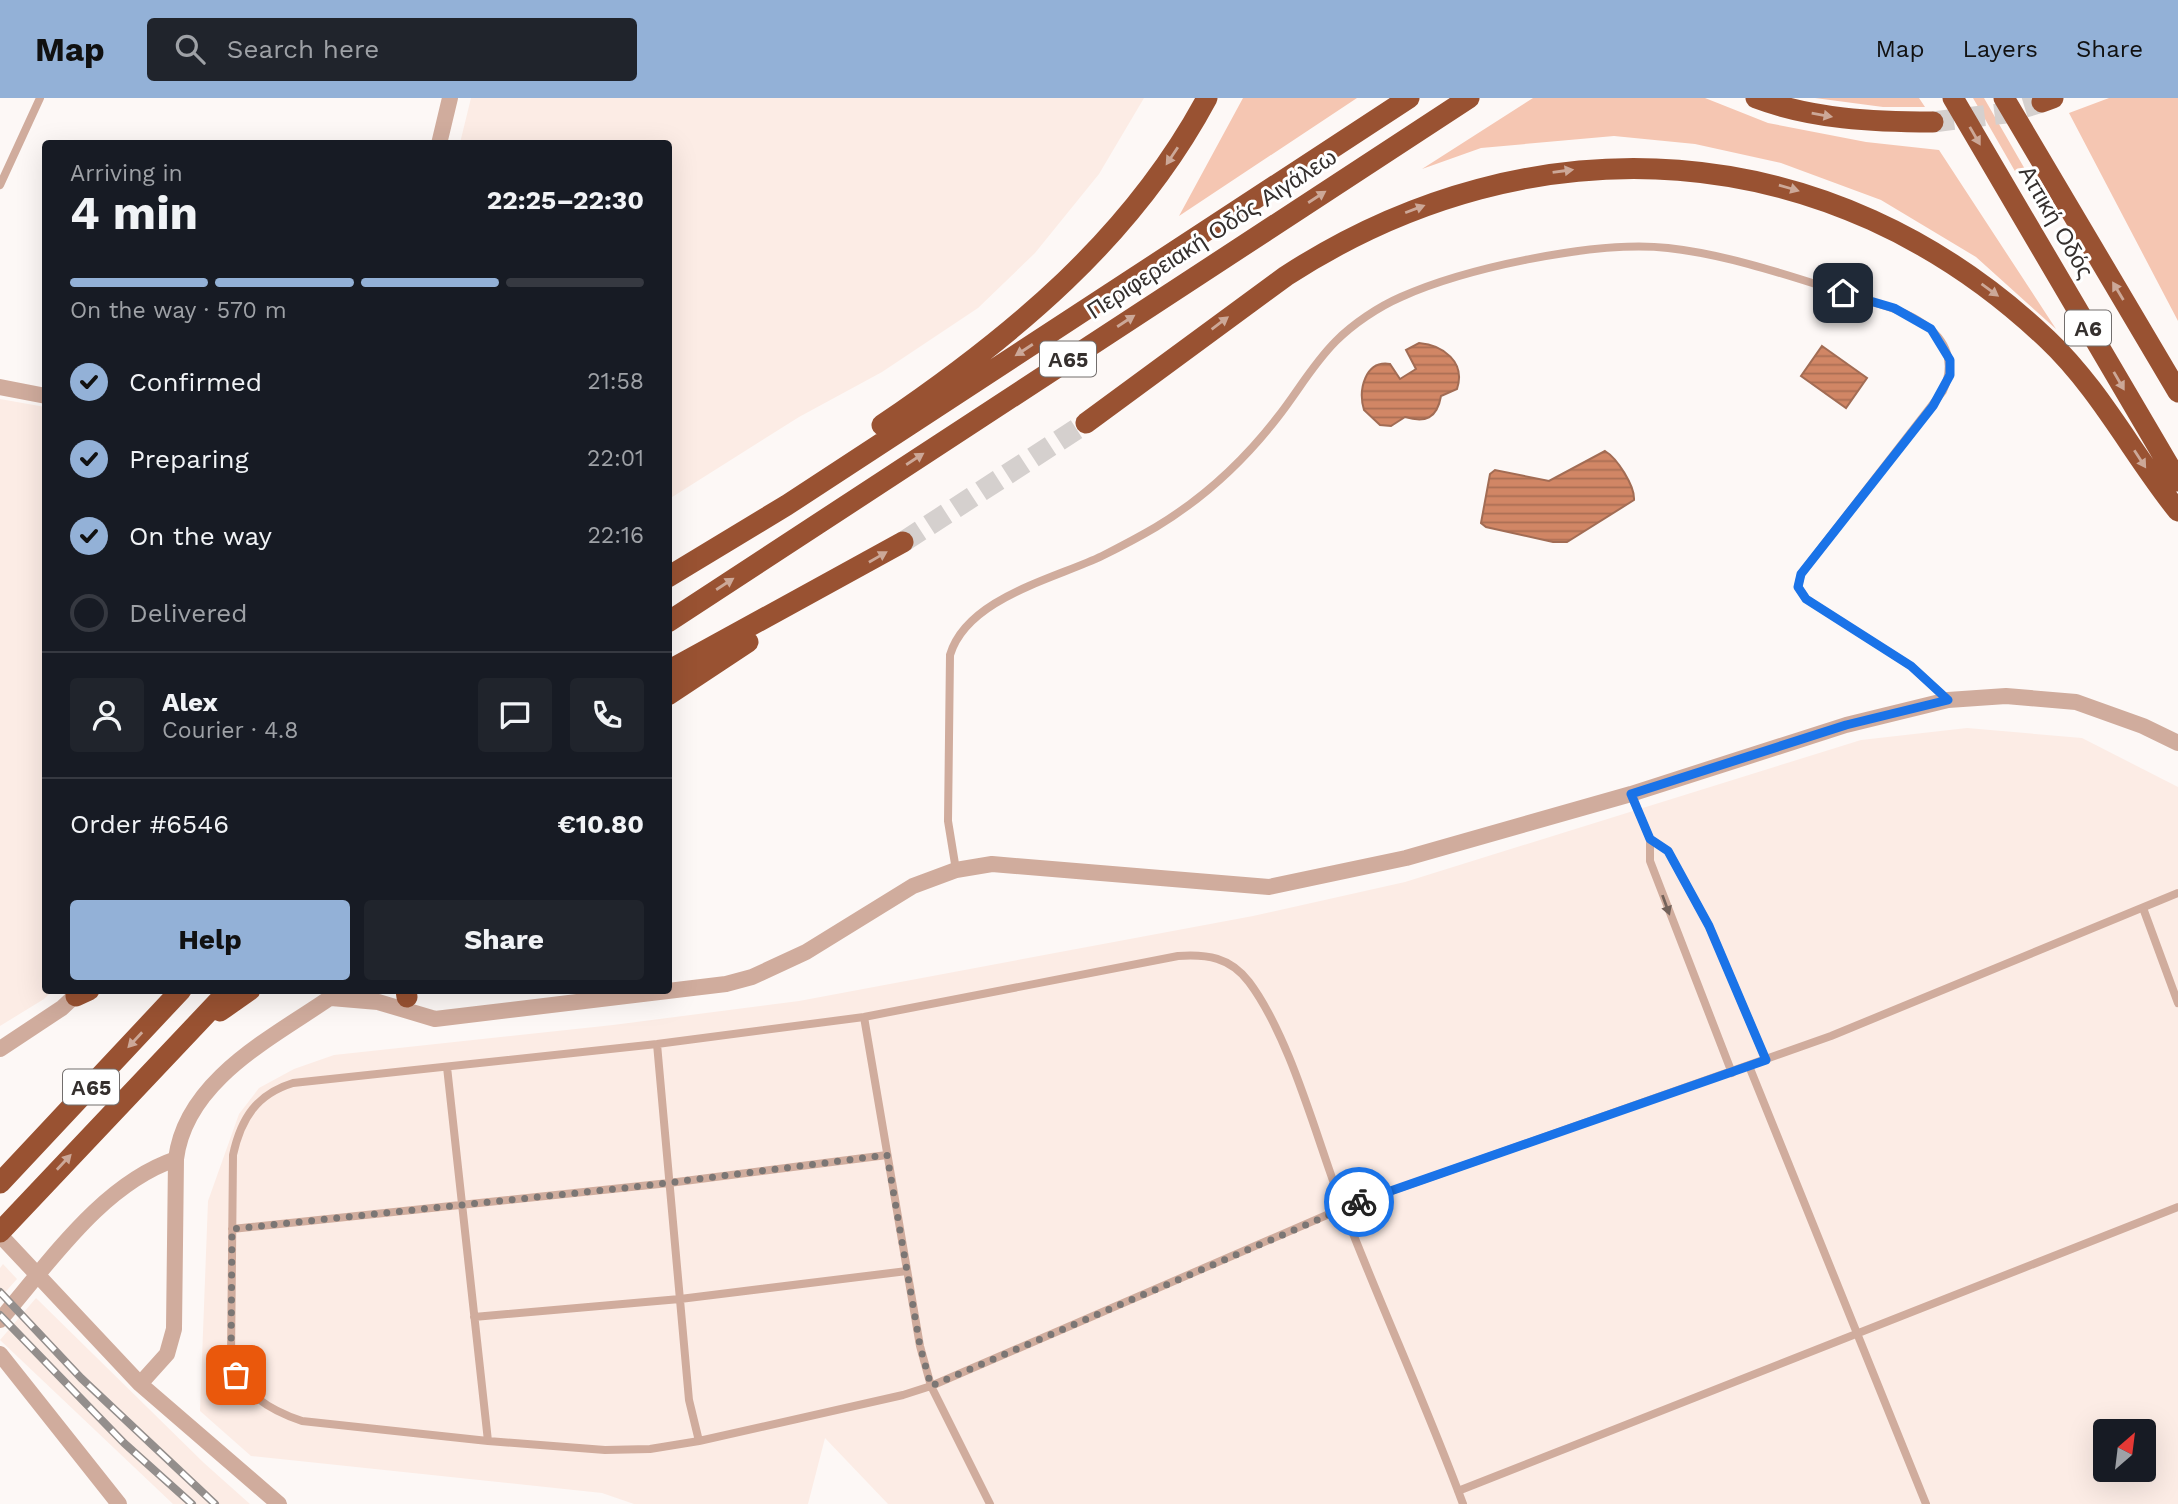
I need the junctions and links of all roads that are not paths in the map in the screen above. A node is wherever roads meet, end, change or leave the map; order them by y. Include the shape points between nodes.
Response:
1 (40, 98) edge
2 (450, 98) edge
3 (1208, 98) edge
4 (1409, 98) edge
5 (1469, 98) edge
6 (1756, 98) edge
7 (1952, 98) edge
8 (2004, 98) edge
9 (1933, 122) tunnel mouth
10 (440, 140) edge
11 (0, 185) edge
12 (0, 387) edge
13 (2178, 392) edge
14 (42, 395) edge
15 (1086, 422) tunnel mouth
16 (2178, 481) edge
17 (787, 505) junction
18 (2178, 511) edge
19 (903, 542) tunnel mouth
20 (852, 572) junction
21 (672, 575) edge
22 (672, 619) edge
23 (672, 669) edge
24 (672, 692) edge
25 (1948, 700) junction
26 (2178, 743) edge
27 (1631, 794) junction
28 (1650, 839) junction
29 (956, 870) junction
30 (2178, 893) edge
31 (2143, 908) junction
32 (672, 992) edge
33 (79, 994) edge
34 (177, 994) edge
35 (225, 994) edge
36 (244, 994) edge
37 (336, 994) edge
38 (405, 994) edge
39 (655, 994) edge
40 (2178, 1003) edge
41 (864, 1017) junction
42 (435, 1019) junction
43 (183, 1035) junction
44 (657, 1044) junction
45 (0, 1049) edge
46 (1766, 1060) junction
47 (1749, 1066) junction
48 (447, 1068) junction
49 (1732, 1073) junction
50 (887, 1155) junction
51 (176, 1159) junction
52 (0, 1183) edge
53 (669, 1183) junction
54 (462, 1206) junction
55 (2178, 1207) edge
56 (1343, 1208) junction
57 (232, 1229) junction
58 (0, 1234) edge
59 (907, 1271) junction
60 (680, 1300) junction
61 (474, 1317) junction
62 (0, 1320) edge
63 (1857, 1334) junction
64 (0, 1354) edge
65 (140, 1384) junction
66 (931, 1386) junction
67 (488, 1441) junction
68 (699, 1441) junction
69 (1458, 1491) junction
70 (118, 1504) edge
71 (279, 1504) edge
72 (990, 1504) edge
73 (1463, 1504) edge
74 (1926, 1504) edge

1 - 11 lane
2 - 10 street
3 -> 17 highway via 1148,190 1072,276 1000,341 866,436
4 -> 17 highway, Περιφερειακή Οδός Αιγάλεω / Α65
22 -> 5 highway, Περιφερειακή Οδός Αιγάλεω / Α65
6 -> 9 highway via 1820,115 1876,122
7 -> 16 highway, Αττική Οδός / Α6
13 -> 8 highway, Αττική Οδός / Α6
12 - 14 street
15 -> 18 highway via 1286,275 1391,218 1454,194 1568,170 1686,169 1782,186 1828,200 1880,222 1958,267 2049,341 2085,381
17 - 21 highway, Περιφερειακή Οδός Αιγάλεω / Α65
20 -> 19 highway
20 - 23 highway
20 - 24 highway
25 - 26 street via 2006,696 2076,702
25 - 27 street via 1846,725
25 - 29 lane via 1911,666 1806,599 1798,587 1801,574 1943,391 1950,360 1931,329 1894,308 1717,256 1664,247 1537,259 1412,293 1369,316 1318,360 1279,416 1225,478 1157,526 1102,556 1015,593 966,625 954,640 950,655 947,821
27 - 28 lane
27 - 29 street via 1406,858 1269,887 992,864
28 - 46 lane via 1668,851 1709,926
28 -> 49 lane via 1650,861
29 - 32 street via 913,886 806,952 752,977
30 - 31 lane
31 - 40 lane
31 - 46 lane
33 - 45 street
34 -> 52 highway, Α65
35 - 43 highway, Α65
36 - 43 highway
37 - 42 street
37 - 51 street via 215,1079 191,1112
38 - 42 street
39 - 42 street
41 - 44 lane
41 - 50 lane
41 - 56 lane via 1208,954 1229,963 1248,980 1264,1006
58 -> 43 highway, Α65
44 - 48 lane
44 - 53 lane
46 - 47 lane
47 - 49 lane
47 - 63 lane
48 - 54 lane
48 - 57 lane via 304,1081 274,1088 247,1115 237,1135
49 - 56 lane
50 - 53 lane
50 - 59 lane
51 - 62 street via 128,1181
51 - 65 street via 174,1329 167,1354
53 - 54 lane
53 - 60 lane
54 - 57 lane
54 - 61 lane
55 - 63 lane
56 - 66 lane
56 - 69 lane
57 - 67 lane via 231,1358 236,1375 255,1397 277,1413 302,1421
58 - 65 street
59 - 60 lane
59 - 66 lane
60 - 61 lane
60 - 68 lane via 689,1400
61 - 67 lane
63 - 69 lane
63 - 74 lane
64 - 70 street
65 - 71 street
66 - 68 lane
66 - 72 lane
67 - 68 lane via 605,1450
69 - 73 lane

